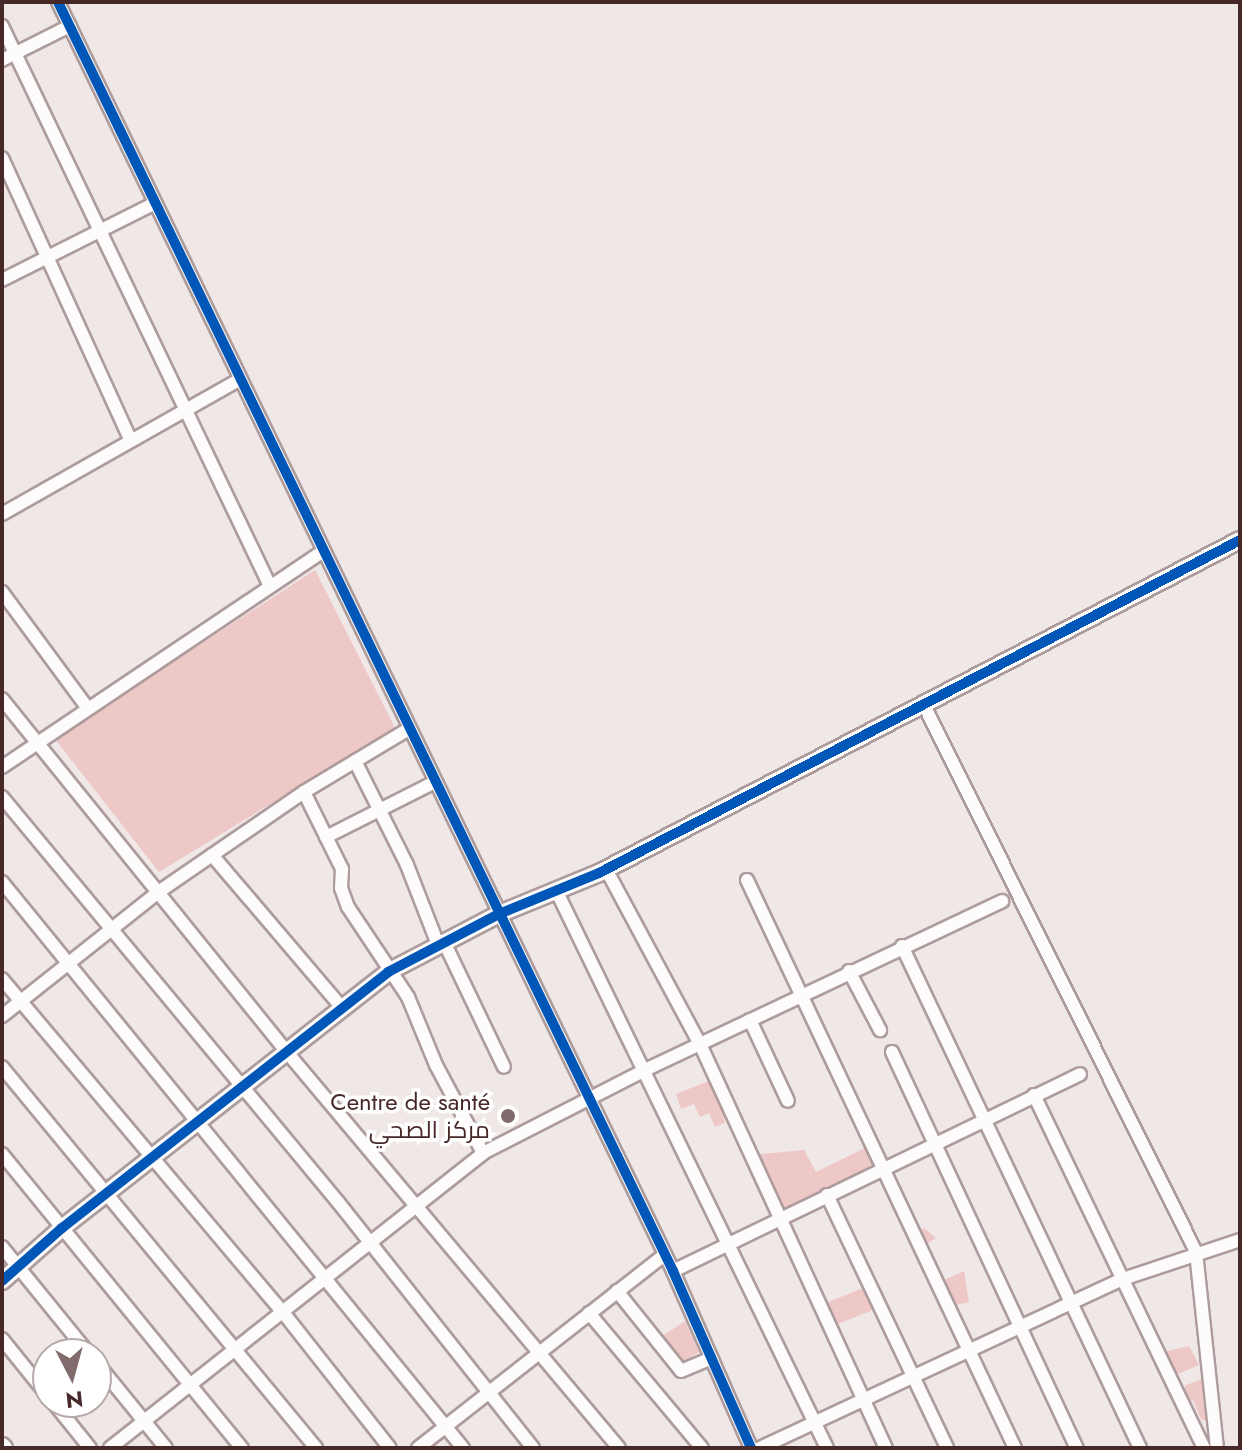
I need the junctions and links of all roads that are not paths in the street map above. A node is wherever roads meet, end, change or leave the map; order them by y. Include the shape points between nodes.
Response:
1 (58, 2) edge
2 (2, 26) edge
3 (70, 26) junction
4 (15, 53) junction
5 (2, 60) edge
6 (2, 158) edge
7 (153, 204) junction
8 (99, 230) junction
9 (47, 255) junction
10 (2, 280) edge
11 (241, 379) junction
12 (187, 408) junction
13 (130, 439) junction
14 (2, 514) edge
15 (1240, 540) edge
16 (321, 553) junction
17 (270, 586) junction
18 (2, 592) edge
19 (2, 699) edge
20 (923, 703) junction
21 (86, 706) junction
22 (407, 730) junction
23 (36, 739) junction
24 (355, 761) junction
25 (2, 767) edge
26 (433, 783) junction
27 (304, 792) junction
28 (2, 797) edge
29 (380, 809) junction
30 (326, 837) junction
31 (212, 855) junction
32 (606, 869) junction
33 (747, 880) dead end
34 (2, 882) edge
35 (556, 890) junction
36 (157, 893) junction
37 (1002, 901) dead end
38 (499, 914) junction
39 (110, 929) junction
40 (442, 946) junction
41 (902, 946) junction
42 (67, 965) junction
43 (849, 971) junction
44 (388, 972) junction
45 (2, 979) edge
46 (800, 995) junction
47 (20, 1001) junction
48 (342, 1008) junction
49 (2, 1016) edge
50 (750, 1020) junction
51 (880, 1030) dead end
52 (700, 1044) junction
53 (286, 1051) junction
54 (892, 1052) dead end
55 (2, 1067) edge
56 (504, 1067) dead end
57 (647, 1069) junction
58 (1080, 1074) dead end
59 (238, 1088) junction
60 (1034, 1095) junction
61 (589, 1098) junction
62 (788, 1101) dead end
63 (199, 1122) junction
64 (985, 1124) junction
65 (935, 1146) junction
66 (483, 1153) junction
67 (2, 1154) edge
68 (150, 1160) junction
69 (880, 1168) junction
70 (109, 1193) junction
71 (827, 1195) junction
72 (414, 1204) junction
73 (779, 1219) junction
74 (62, 1228) junction
75 (1240, 1240) edge
76 (367, 1241) junction
77 (727, 1245) junction
78 (2, 1247) edge
79 (1196, 1252) junction
80 (664, 1255) junction
81 (18, 1267) junction
82 (673, 1271) junction
83 (326, 1276) junction
84 (1123, 1279) junction
85 (2, 1281) edge
86 (617, 1291) junction
87 (1073, 1301) junction
88 (282, 1311) junction
89 (589, 1313) junction
90 (1020, 1326) junction
91 (76, 1338) edge
92 (2, 1339) edge
93 (237, 1347) junction
94 (968, 1350) junction
95 (539, 1351) junction
96 (711, 1358) junction
97 (32, 1376) edge
98 (913, 1377) junction
99 (112, 1382) edge
100 (193, 1386) junction
101 (487, 1391) junction
102 (863, 1400) junction
103 (66, 1418) edge
104 (144, 1421) junction
105 (814, 1423) junction
106 (444, 1425) junction
107 (309, 1446) edge
108 (90, 1448) edge
109 (110, 1448) edge
110 (166, 1448) edge
111 (242, 1448) edge
112 (390, 1448) edge
113 (418, 1448) edge
114 (463, 1448) edge
115 (533, 1448) edge
116 (619, 1448) edge
117 (702, 1448) edge
118 (751, 1448) edge
119 (760, 1448) edge
120 (827, 1448) edge
121 (886, 1448) edge
122 (947, 1448) edge
123 (1015, 1448) edge
124 (1077, 1448) edge
125 (1140, 1448) edge
126 (1204, 1448) edge
127 (1217, 1448) edge

1 - 3 street
2 - 4 street
3 - 4 street
3 - 7 street
4 - 5 street
4 - 8 street
6 - 9 street
7 - 8 street
7 - 11 street
8 - 9 street
8 - 12 street
9 - 10 street
9 - 13 street
11 - 12 street
11 - 16 street
12 - 13 street
12 - 17 street
13 - 14 street
15 - 20 street
16 - 17 street
16 - 22 street
17 - 21 street
18 - 21 street
19 - 23 street
20 - 32 street
20 - 79 street
21 - 23 street
22 - 24 street
22 - 26 street
23 - 25 street
23 - 36 street
24 - 27 street
24 - 29 street
26 - 29 street
26 - 38 street
27 - 30 street
27 - 31 street
28 - 39 street
29 - 30 street
29 - 40 street
30 - 44 street via 342,869 348,907
31 - 36 street
31 - 48 street
32 - 35 street
32 - 52 street
33 - 46 street
34 - 42 street
35 - 38 street
35 - 57 street
36 - 39 street
36 - 53 street
37 - 41 street
38 - 40 street
38 - 61 street
39 - 42 street
39 - 59 street
40 - 44 street
40 - 56 street
41 - 43 street
41 - 64 street
42 - 47 street
42 - 63 street
43 - 46 street
43 - 51 street
44 - 48 street
44 - 66 street via 408,997 436,1065
45 - 47 street
46 - 50 street
46 - 69 street
47 - 49 street
47 - 68 street
48 - 53 street
50 - 52 street
50 - 62 street
52 - 57 street
52 - 73 street
53 - 59 street
53 - 72 street
54 - 65 street
55 - 70 street
57 - 61 street
57 - 77 street
58 - 60 street
59 - 63 street
59 - 76 street
60 - 64 street
60 - 84 street
61 - 66 street
61 - 80 street
63 - 68 street
63 - 83 street
64 - 65 street
64 - 87 street
65 - 69 street
65 - 90 street
66 - 72 street
67 - 74 street
68 - 70 street
68 - 88 street
69 - 71 street
69 - 94 street
70 - 74 street
70 - 93 street
71 - 73 street
71 - 98 street
72 - 76 street
72 - 95 street
73 - 77 street
73 - 102 street
74 - 81 street
74 - 100 street
75 - 79 street
76 - 83 street
76 - 101 street
77 - 82 street
77 - 105 street
78 - 81 street
79 - 84 street
79 - 127 street
80 - 82 street
80 - 86 street
81 - 85 street
81 - 91 street
82 - 96 street
83 - 88 street
83 - 106 street
84 - 87 street
84 - 126 street
86 - 89 street
86 - 96 street via 681,1371
87 - 90 street
87 - 125 street
88 - 93 street
88 - 112 street
89 - 95 street
89 - 117 street
90 - 94 street
90 - 124 street
92 - 97 street
93 - 100 street
93 - 107 street
94 - 98 street
94 - 123 street
95 - 101 street
95 - 116 street
96 - 118 street
98 - 102 street
98 - 122 street
99 - 104 street
100 - 104 street
100 - 111 street
101 - 106 street
101 - 115 street
102 - 105 street
102 - 121 street
103 - 108 street
104 - 109 street
104 - 110 street
105 - 119 street
105 - 120 street
106 - 113 street
106 - 114 street

